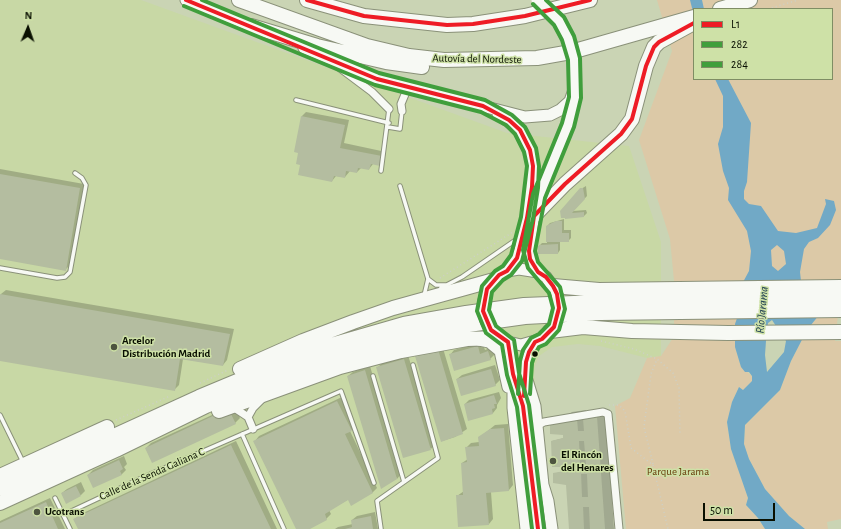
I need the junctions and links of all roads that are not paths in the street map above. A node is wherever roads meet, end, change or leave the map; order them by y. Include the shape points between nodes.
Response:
1 (186, 0) edge
2 (239, 0) edge
3 (308, 0) edge
4 (537, 0) edge
5 (590, 0) edge
6 (750, 0) edge
7 (725, 8) edge
8 (693, 17) edge
9 (693, 23) edge
10 (251, 26) junction
11 (657, 35) junction
12 (325, 56) junction
13 (504, 60) junction
14 (408, 87) junction
15 (575, 87) junction
16 (296, 100) dead end
17 (483, 106) junction
18 (389, 109) joint
19 (402, 111) joint
20 (388, 125) junction
21 (381, 171) dead end
22 (75, 173) dead end
23 (400, 186) dead end
24 (534, 216) junction
25 (524, 234) junction
26 (0, 268) edge
27 (507, 271) junction
28 (538, 272) junction
29 (428, 279) junction
30 (494, 280) junction
31 (447, 285) junction
32 (841, 287) edge
33 (555, 290) junction
34 (841, 299) edge
35 (419, 300) junction
36 (726, 300) junction
37 (841, 310) edge
38 (553, 327) junction
39 (841, 332) edge
40 (499, 337) junction
41 (467, 339) junction
42 (535, 342) junction
43 (412, 364) dead end
44 (525, 372) junction
45 (372, 376) dead end
46 (289, 386) junction
47 (231, 406) junction
48 (518, 407) junction
49 (0, 415) edge
50 (248, 417) junction
51 (538, 425) junction
52 (254, 429) junction
53 (242, 434) junction
54 (116, 450) junction
55 (24, 465) junction
56 (0, 476) edge
57 (404, 482) junction
58 (374, 483) dead end
59 (0, 488) edge
60 (55, 498) dead end
61 (0, 503) edge
62 (63, 515) junction
63 (70, 529) edge
64 (284, 529) edge
65 (381, 529) edge
66 (526, 529) edge
67 (538, 529) edge
68 (552, 529) edge
69 (619, 529) edge

1 - 10 street
2 - 13 highway, Autovía del Nordeste via 367,46 409,56 444,60
3 - 5 highway via 364,16 447,25 525,16
4 - 15 street, bridge via 564,29 571,47
6 - 7 highway
8 - 11 highway, Autovía del Nordeste
9 - 11 highway
10 - 12 street
10 - 13 highway via 317,46 411,66 466,70
11 - 13 highway, Autovía del Nordeste via 537,58
11 - 24 highway via 632,119 622,134 565,184
12 - 14 street via 377,78
12 - 18 street via 372,92
14 - 17 street
14 - 19 street via 401,104
15 - 17 street via 566,105 550,115 525,117
15 - 24 street via 574,106 568,125
16 - 20 lane
17 - 25 street via 515,125 530,150 532,187
18 - 20 lane
19 - 20 lane via 400,129
20 - 21 lane
22 - 26 lane via 86,185 70,272 65,277 57,278
23 - 29 lane
24 - 28 street via 529,251
25 - 27 street via 517,258
25 - 31 lane
27 - 28 street
27 - 30 street
28 - 33 street via 546,277
29 - 31 lane via 436,284
29 - 35 lane
30 - 35 highway
30 - 40 street, bridge via 487,289 484,311 486,321
31 - 35 lane
32 - 36 highway
33 - 36 highway via 599,290
33 - 38 street, bridge via 559,308
34 - 36 highway
35 - 55 highway via 303,341
36 - 37 highway
36 - 54 highway via 600,313 525,317 409,336 311,364 261,383 206,406
36 - 59 highway via 524,305 466,313 391,328 307,352
38 - 39 highway via 728,333
38 - 42 street
40 - 41 highway
40 - 42 street via 522,345
40 - 48 street via 513,374
41 - 46 highway via 401,351 340,367
41 - 48 street via 489,342 500,351
42 - 44 street via 529,352
43 - 57 lane via 438,458
44 - 48 street
44 - 51 street
45 - 57 lane
46 - 47 highway
46 - 50 street via 258,402
47 - 50 street
47 - 54 highway
48 - 66 street
48 - 67 street
49 - 55 lane
50 - 52 street
51 - 68 street via 543,485
51 - 69 street via 603,412 608,414
52 - 53 lane, Calle de la Senda Galiana C
52 - 58 lane, Calle de la Senda Galiana C via 341,391
53 - 62 lane, Calle de la Senda Galiana C
53 - 64 lane
54 - 61 highway
55 - 56 highway
57 - 65 lane via 377,501
60 - 62 lane
62 - 63 lane

